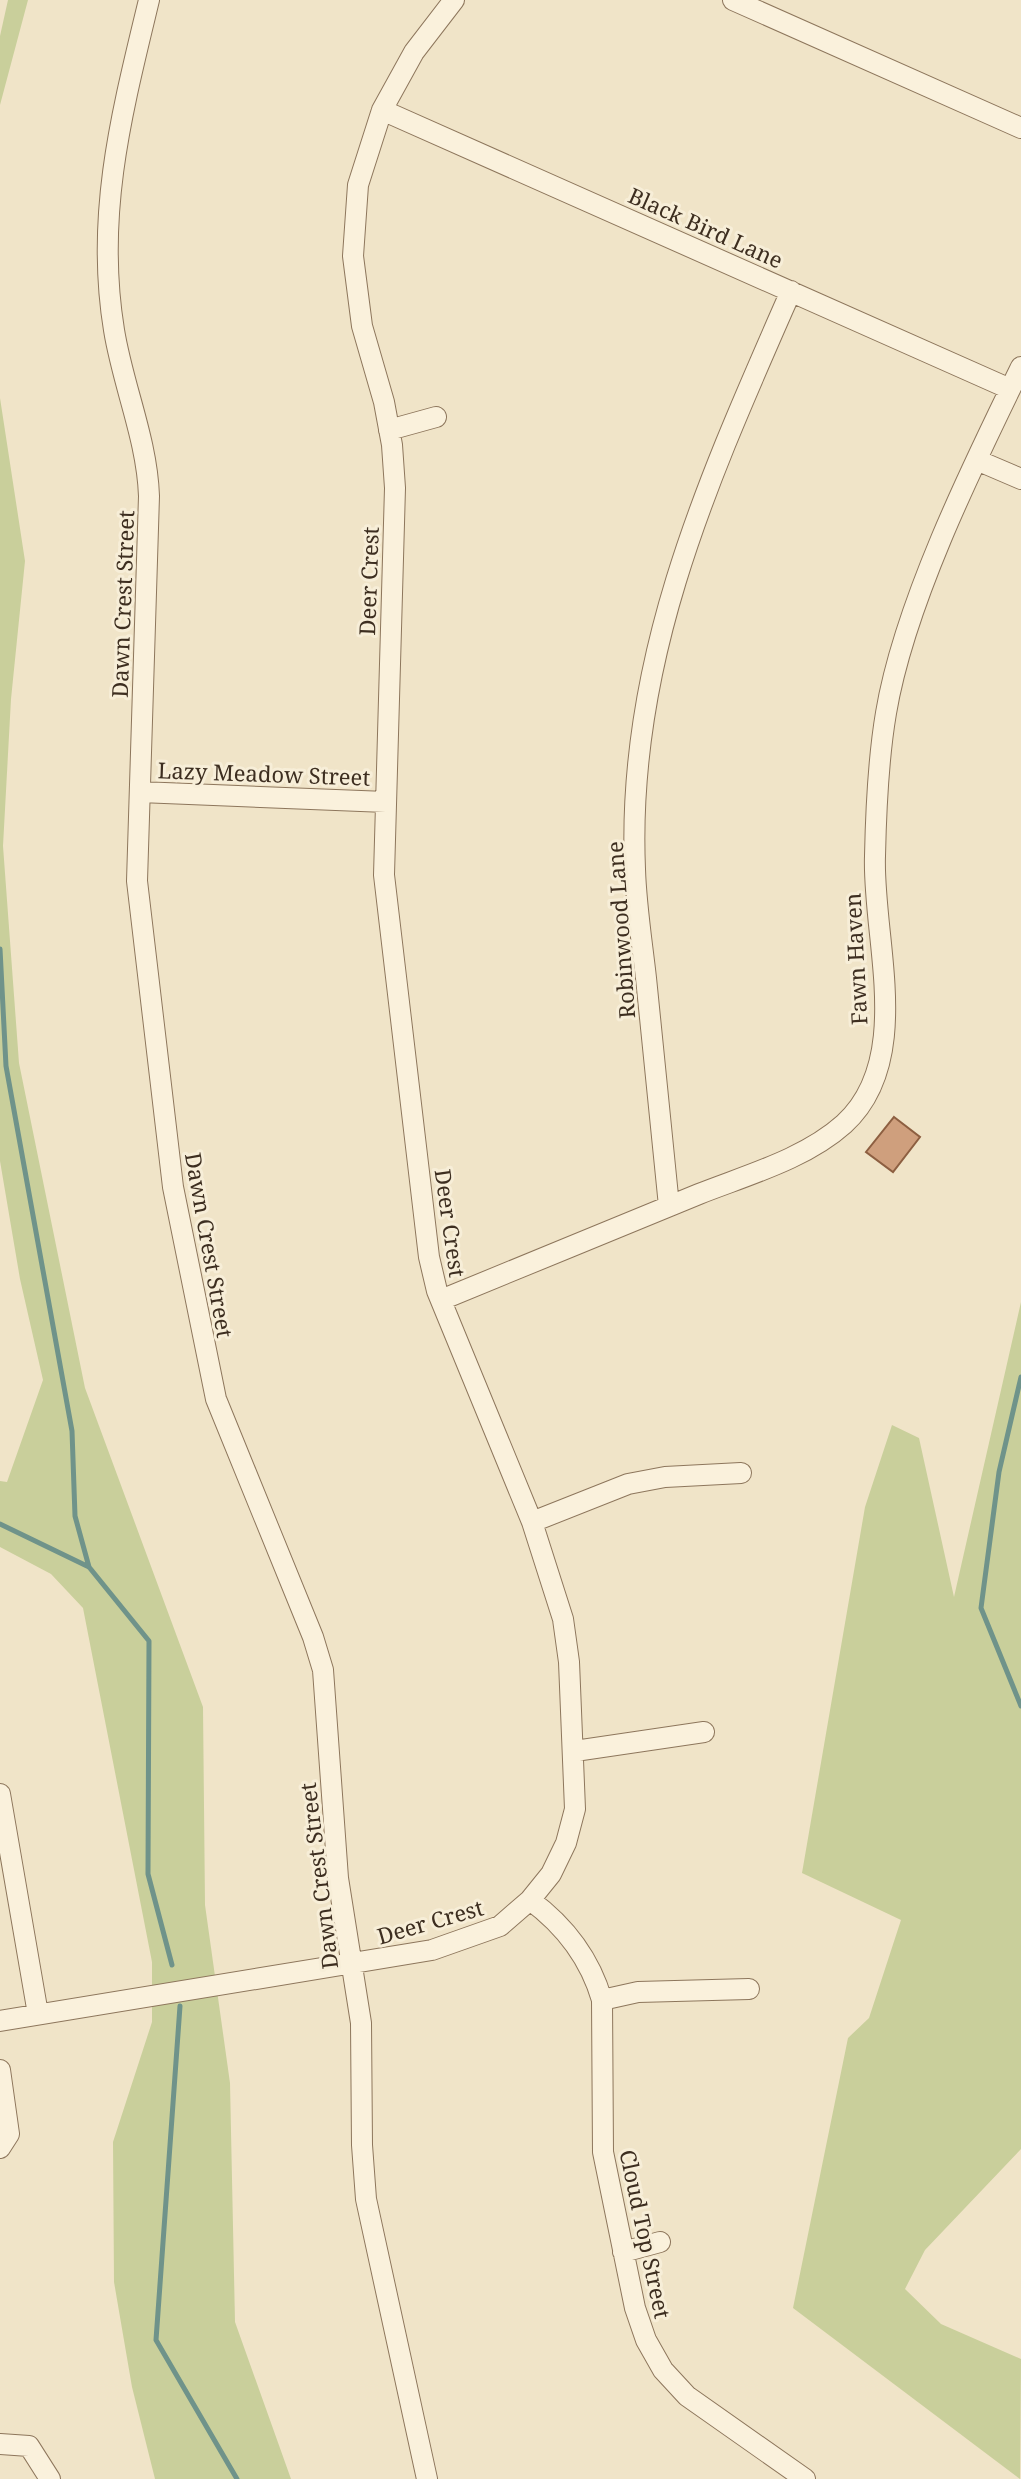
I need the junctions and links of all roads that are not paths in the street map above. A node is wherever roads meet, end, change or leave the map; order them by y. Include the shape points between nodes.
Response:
1 (149, 0) edge
2 (454, 0) edge
3 (733, 0) edge
4 (382, 110) junction
5 (1021, 128) edge
6 (791, 291) junction
7 (1021, 367) edge
8 (1010, 389) junction
9 (436, 417) dead end
10 (389, 430) junction
11 (979, 461) junction
12 (1021, 479) edge
13 (140, 792) junction
14 (386, 802) junction
15 (669, 1206) junction
16 (441, 1300) junction
17 (741, 1473) dead end
18 (532, 1522) junction
19 (704, 1732) dead end
20 (575, 1751) junction
21 (0, 1794) edge
22 (530, 1900) junction
23 (352, 1966) junction
24 (749, 1989) dead end
25 (602, 2000) junction
26 (38, 2014) junction
27 (0, 2021) edge
28 (0, 2070) edge
29 (0, 2148) edge
30 (660, 2242) dead end
31 (623, 2252) junction
32 (0, 2444) edge
33 (50, 2479) edge
34 (427, 2479) edge
35 (805, 2479) edge

1 - 13 street, Dawn Crest Street via 114,149 108,210 114,330 148,468
2 - 4 street, Deer Crest via 414,52
3 - 5 street
4 - 6 street, Black Bird Lane
4 - 10 street, Deer Crest via 358,185 353,256 362,326
6 - 8 street, Black Bird Lane
6 - 15 street, Robinwood Lane via 714,465 679,562 653,662 639,765 635,868
7 - 8 street, Fawn Haven
8 - 11 street, Fawn Haven
9 - 10 street
10 - 14 street, Deer Crest via 395,488
11 - 12 street
11 - 15 street, Fawn Haven via 924,589 886,712 874,865 886,1014 872,1084 844,1124 820,1141
13 - 14 street, Lazy Meadow Street
13 - 23 street, Dawn Crest Street via 137,881 173,1187 216,1399 323,1670 338,1878
14 - 16 street, Deer Crest via 384,875 429,1257
15 - 16 street, Fawn Haven
16 - 18 street, Deer Crest
17 - 18 street via 628,1484
18 - 20 street, Deer Crest via 563,1619
19 - 20 street
20 - 22 street, Deer Crest via 571,1826 551,1874
21 - 26 street
22 - 23 street, Deer Crest via 500,1926 466,1940
22 - 25 street, Cloud Top Street via 568,1936
23 - 26 street, Deer Crest
23 - 34 street, Dawn Crest Street via 361,2023 366,2199
24 - 25 street via 638,1992
25 - 31 street, Cloud Top Street via 603,2152
26 - 27 street, Deer Crest
28 - 29 street via 9,2134
30 - 31 street
31 - 35 street, Cloud Top Street via 642,2330 663,2370 687,2396
32 - 33 street via 29,2446

